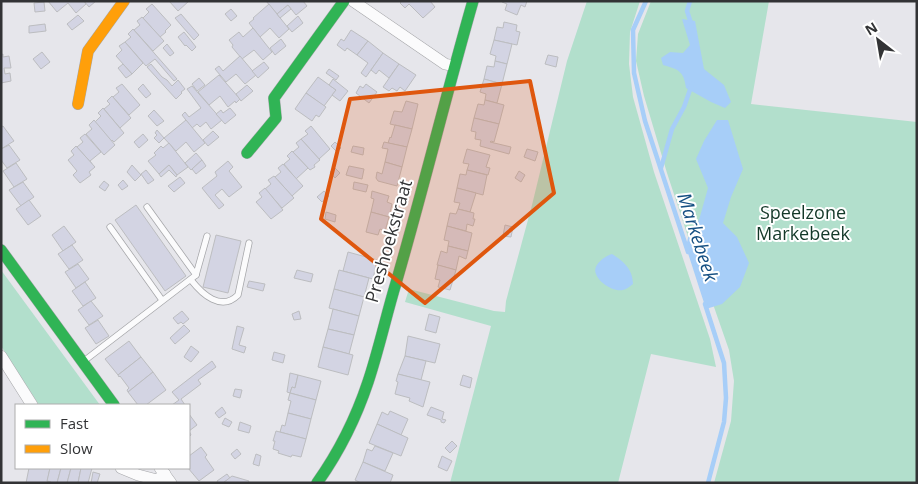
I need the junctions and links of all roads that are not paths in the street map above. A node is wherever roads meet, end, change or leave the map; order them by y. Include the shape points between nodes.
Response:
1 (124, 1) edge
2 (344, 1) edge
3 (353, 1) edge
4 (473, 1) edge
5 (454, 66) junction
6 (78, 104) dead end
7 (248, 153) dead end
8 (147, 207) dead end
9 (110, 227) dead end
10 (207, 236) dead end
11 (249, 243) dead end
12 (1, 250) edge
13 (193, 278) junction
14 (162, 300) junction
15 (1, 356) edge
16 (82, 362) junction
17 (31, 404) edge
18 (113, 404) edge
19 (123, 469) edge
20 (165, 475) edge
21 (318, 483) edge

1 - 6 street via 88,51
2 - 7 street via 274,98 276,118
3 - 5 street via 446,64
4 - 5 street, Preshoekstraat
5 - 21 street, Preshoekstraat via 368,382 333,460
8 - 13 lane
9 - 14 lane
10 - 13 lane
11 - 13 lane via 238,295 233,300 212,300 198,290
12 - 16 street
13 - 14 lane
14 - 16 lane
15 - 17 street
16 - 18 street
19 - 20 street via 157,480

